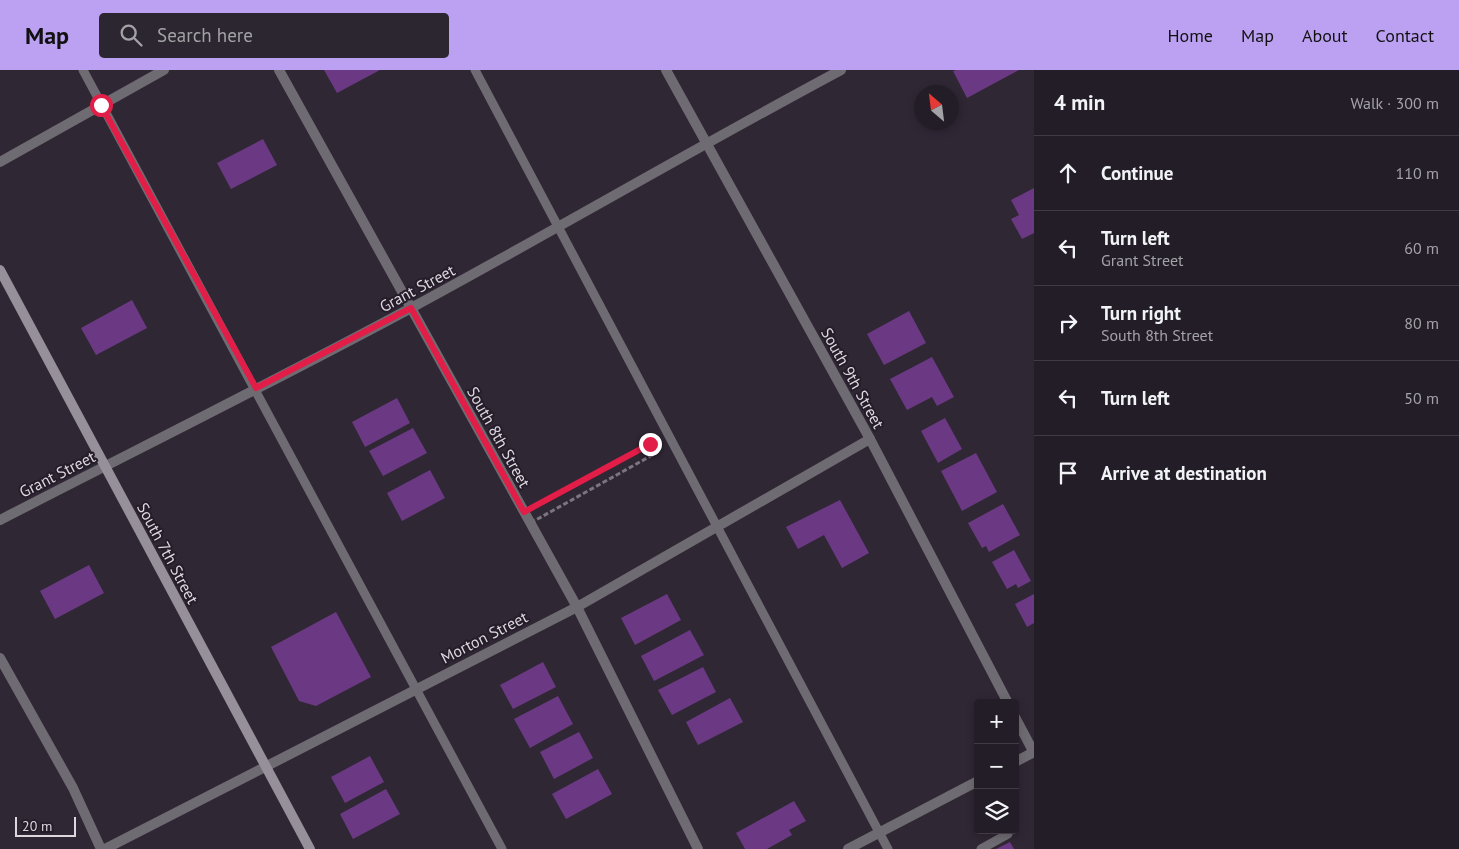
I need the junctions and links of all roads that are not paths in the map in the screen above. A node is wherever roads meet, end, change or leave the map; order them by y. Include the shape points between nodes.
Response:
1 (83, 70) edge
2 (164, 70) edge
3 (279, 70) edge
4 (475, 70) edge
5 (666, 70) edge
6 (841, 70) edge
7 (101, 105) junction
8 (706, 142) junction
9 (0, 162) edge
10 (557, 228) junction
11 (0, 270) edge
12 (411, 308) junction
13 (256, 388) junction
14 (870, 439) junction
15 (104, 466) junction
16 (0, 520) edge
17 (716, 527) junction
18 (577, 607) junction
19 (0, 658) edge
20 (415, 688) junction
21 (1006, 699) edge
22 (1019, 724) edge
23 (1034, 752) edge
24 (1019, 760) edge
25 (266, 766) junction
26 (974, 783) edge
27 (880, 832) junction
28 (1008, 834) dead end
29 (101, 849) edge
30 (105, 849) edge
31 (310, 849) edge
32 (502, 849) edge
33 (698, 849) edge
34 (848, 849) edge
35 (888, 849) edge
36 (981, 849) edge

1 - 7 lane
2 - 7 street
3 - 12 street, South 8th Street
4 - 10 lane
5 - 8 street, South 9th Street
6 - 8 street, Grant Street
7 - 9 street
7 - 13 lane
8 - 10 street, Grant Street
8 - 14 street, South 9th Street
10 - 12 street, Grant Street
10 - 17 lane
11 - 15 main road, South 7th Street
12 - 13 street, Grant Street
12 - 18 street, South 8th Street
13 - 15 street, Grant Street
13 - 20 lane
14 - 17 street, Morton Street
14 - 21 street, South 9th Street
15 - 16 street, Grant Street
15 - 25 main road, South 7th Street
17 - 18 street, Morton Street
17 - 27 lane
18 - 20 street, Morton Street
18 - 33 street, South 8th Street
19 - 29 street via 73,788
20 - 25 street, Morton Street
20 - 32 lane
22 - 23 street
23 - 24 street
25 - 30 street, Morton Street
25 - 31 main road, South 7th Street
26 - 27 street
27 - 34 street
27 - 35 lane
28 - 36 lane

